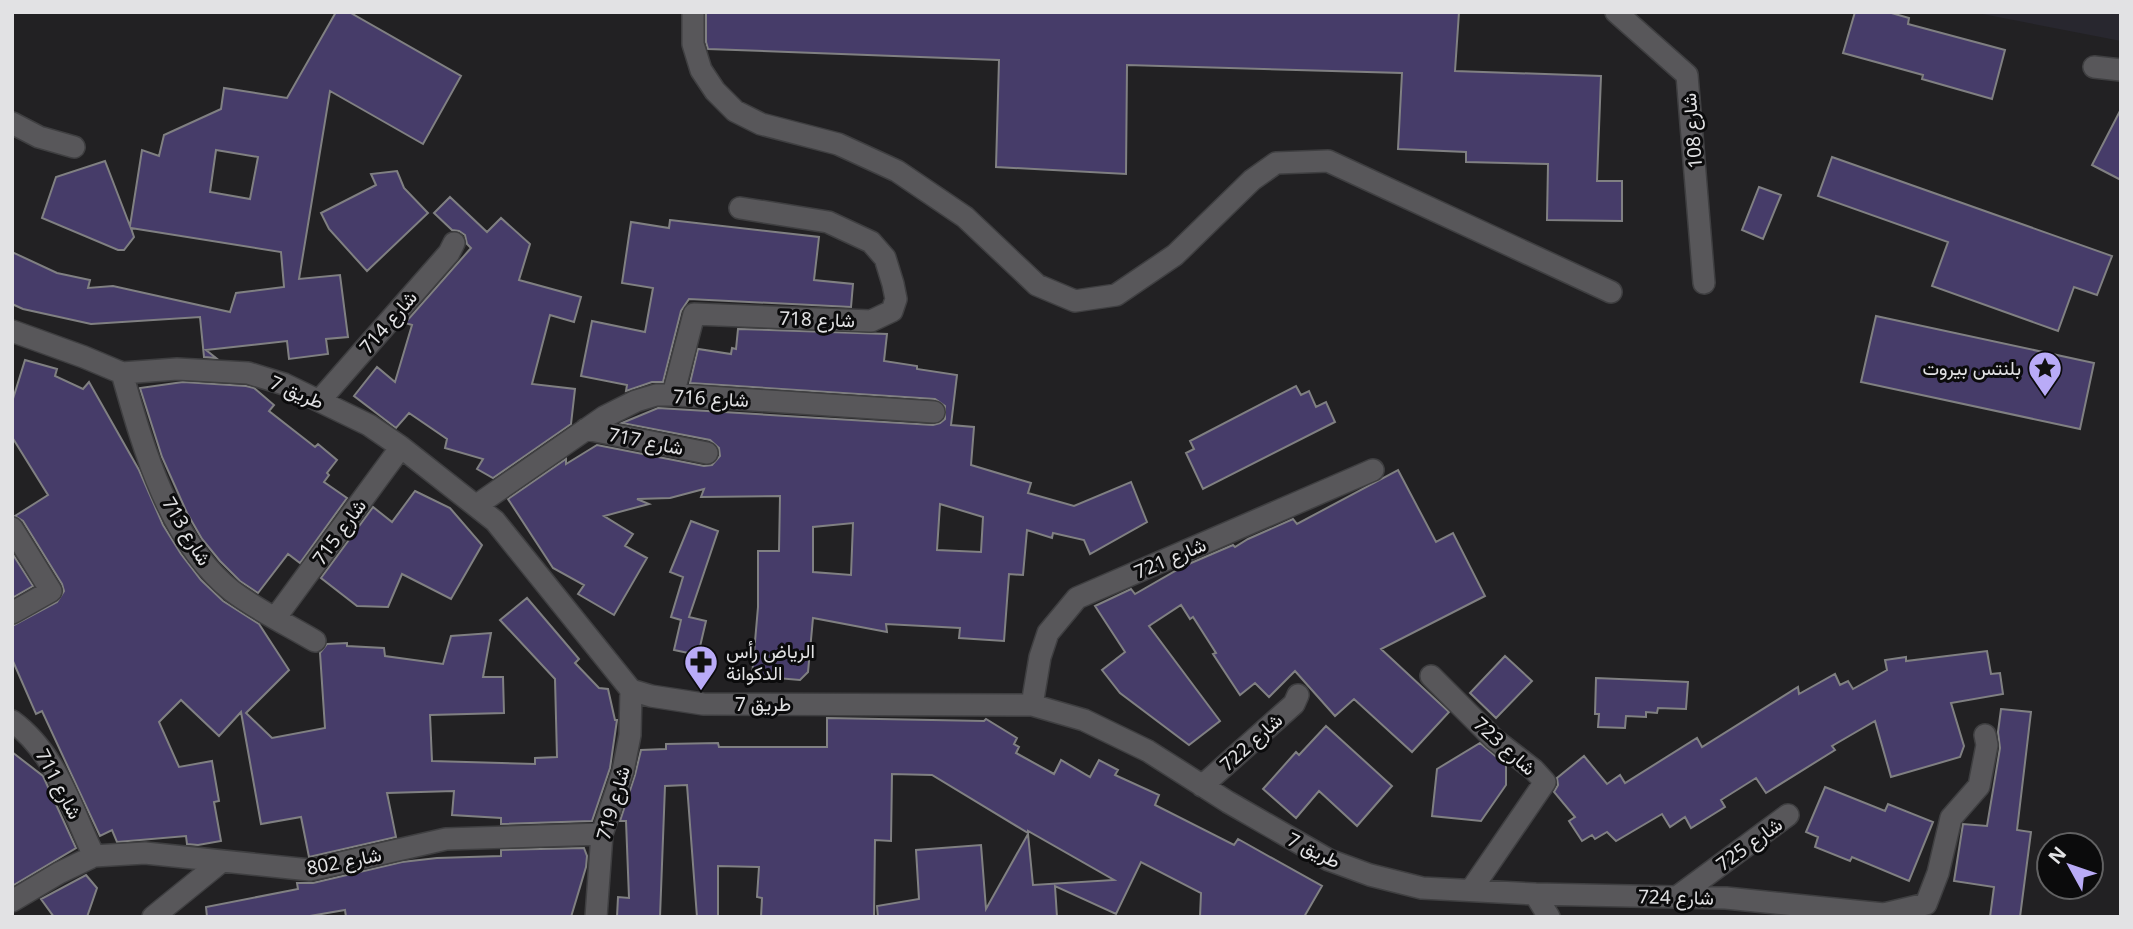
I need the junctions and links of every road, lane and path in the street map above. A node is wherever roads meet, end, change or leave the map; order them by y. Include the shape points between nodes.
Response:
1 (693, 12) edge
2 (1615, 12) edge
3 (2094, 66) dead end
4 (2121, 70) edge
5 (12, 123) edge
6 (74, 147) dead end
7 (740, 208) dead end
8 (454, 243) dead end
9 (1704, 283) dead end
10 (1611, 292) dead end
11 (12, 331) edge
12 (122, 373) junction
13 (673, 395) junction
14 (320, 400) junction
15 (934, 412) dead end
16 (586, 429) junction
17 (401, 447) junction
18 (707, 453) dead end
19 (1373, 470) dead end
20 (477, 505) junction
21 (12, 528) edge
22 (12, 612) edge
23 (276, 618) junction
24 (315, 641) dead end
25 (1431, 676) dead end
26 (631, 690) junction
27 (1298, 695) dead end
28 (1032, 705) junction
29 (12, 721) edge
30 (1985, 735) dead end
31 (1202, 786) junction
32 (1788, 816) dead end
33 (602, 834) junction
34 (94, 856) junction
35 (222, 861) junction
36 (1471, 890) junction
37 (1535, 894) junction
38 (1677, 897) junction
39 (12, 901) edge
40 (153, 917) edge
41 (596, 917) edge
42 (1549, 917) edge

1 - 10 street via 693,44 701,70 735,111 761,124 838,144 897,171 965,217 1037,285 1075,301 1116,295 1175,255 1252,180 1276,163 1328,161
2 - 9 street, شارع 108 via 1687,75
3 - 4 street
5 - 6 street via 38,137
7 - 13 street, شارع 718 via 828,222 871,242 885,258 896,299 892,311 871,321 694,314
8 - 14 street, شارع 714
11 - 12 street, 7 طريق
12 - 14 street, 7 طريق via 177,369 248,373
12 - 23 street, شارع 713 via 140,436 195,551 233,592
13 - 15 street, شارع 716
13 - 16 street, شارع 716 via 636,401
14 - 17 street, 7 طريق
16 - 18 street, شارع 717
16 - 20 street, شارع 716
17 - 20 street, 7 طريق
17 - 23 street, شارع 715
19 - 28 street, شارع 721 via 1077,598 1048,633
20 - 26 street, 7 طريق via 495,521
21 - 22 street via 51,591
23 - 24 street, شارع 713
25 - 36 street, شارع 723 via 1545,782
26 - 28 street, 7 طريق via 703,704
26 - 33 street, شارع 719 via 623,771
27 - 31 street, شارع 722 via 1294,704
28 - 31 street, 7 طريق via 1084,720 1148,751
29 - 34 street, شارع 711 via 35,741 51,764
30 - 38 street, شارع 724 via 1979,786 1951,818 1926,904 1884,914
31 - 36 street, 7 طريق via 1329,860 1422,888
32 - 38 street, شارع 725
33 - 35 street, شارع 802 via 446,839 310,870
33 - 41 street, شارع 719
34 - 35 street, شارع 802 via 145,853
34 - 39 street, شارع 802
35 - 40 street
36 - 37 street, 7 طريق
37 - 38 street, شارع 724
37 - 42 street

